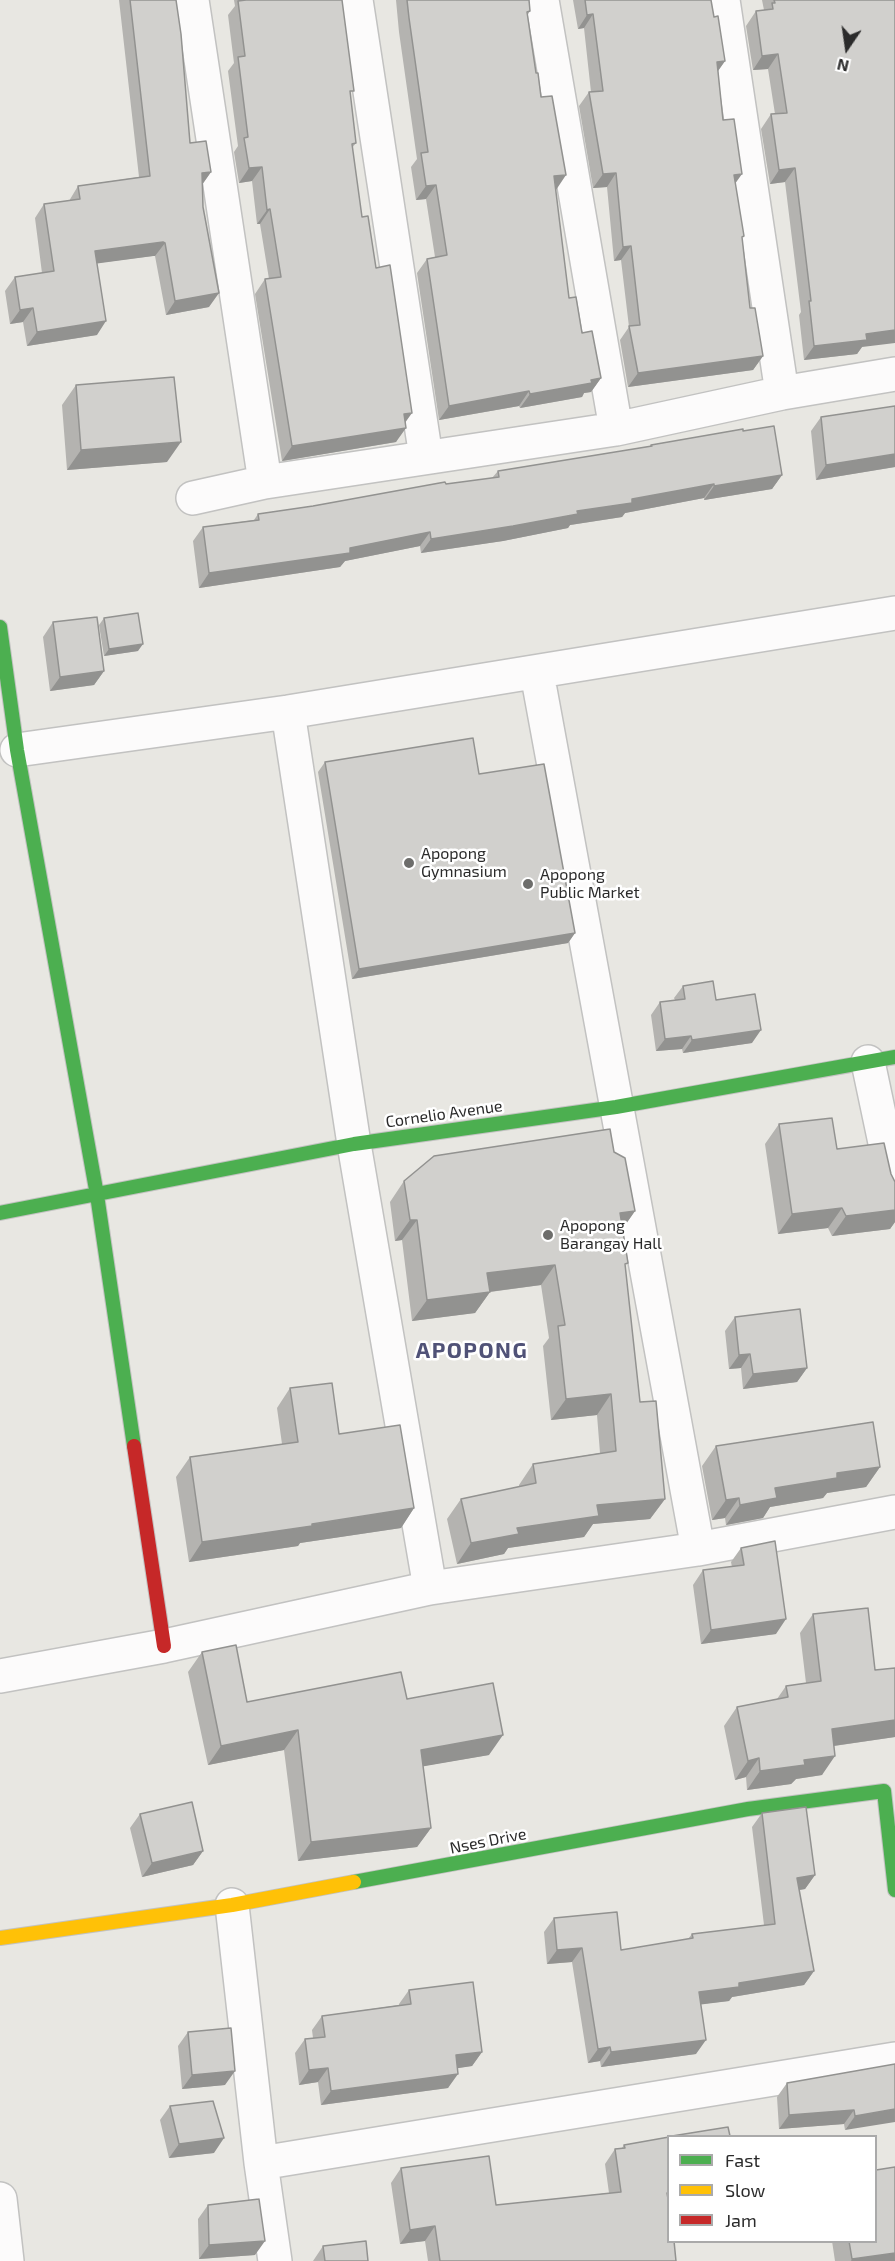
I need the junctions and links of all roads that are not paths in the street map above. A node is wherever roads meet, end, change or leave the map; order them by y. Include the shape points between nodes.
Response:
1 (192, 0) edge
2 (356, 0) edge
3 (542, 0) edge
4 (723, 0) edge
5 (895, 374) edge
6 (782, 393) junction
7 (616, 429) junction
8 (426, 457) junction
9 (265, 482) junction
10 (193, 498) dead end
11 (895, 613) edge
12 (0, 627) edge
13 (537, 673) junction
14 (288, 712) junction
15 (17, 750) junction
16 (882, 1059) edge
17 (616, 1107) junction
18 (354, 1144) junction
19 (895, 1190) edge
20 (97, 1195) junction
21 (0, 1213) edge
22 (895, 1512) edge
23 (698, 1549) junction
24 (430, 1588) junction
25 (164, 1646) junction
26 (0, 1676) edge
27 (895, 1890) edge
28 (232, 1905) junction
29 (0, 1938) edge
30 (895, 2059) edge
31 (261, 2163) junction
32 (0, 2199) edge
33 (7, 2261) edge
34 (275, 2261) edge

1 - 9 street
2 - 8 street
3 - 7 street
4 - 6 street
5 - 6 street
6 - 7 street
7 - 8 street
8 - 9 street
9 - 10 street
11 - 13 street
12 - 15 street
13 - 14 street
13 - 17 street
14 - 15 street
14 - 18 street
15 - 20 street
16 - 17 street, Cornelio Avenue
16 - 19 street
17 - 18 street, Cornelio Avenue
17 - 23 street
18 - 20 street, Cornelio Avenue
18 - 24 street
20 - 21 street, Cornelio Avenue
20 - 25 street
22 - 23 street
23 - 24 street
24 - 25 street
25 - 26 street
27 - 28 street, Nses Drive via 884,1791 748,1809
28 - 29 street, Nses Drive
28 - 31 street
30 - 31 street
31 - 34 street
32 - 33 street

